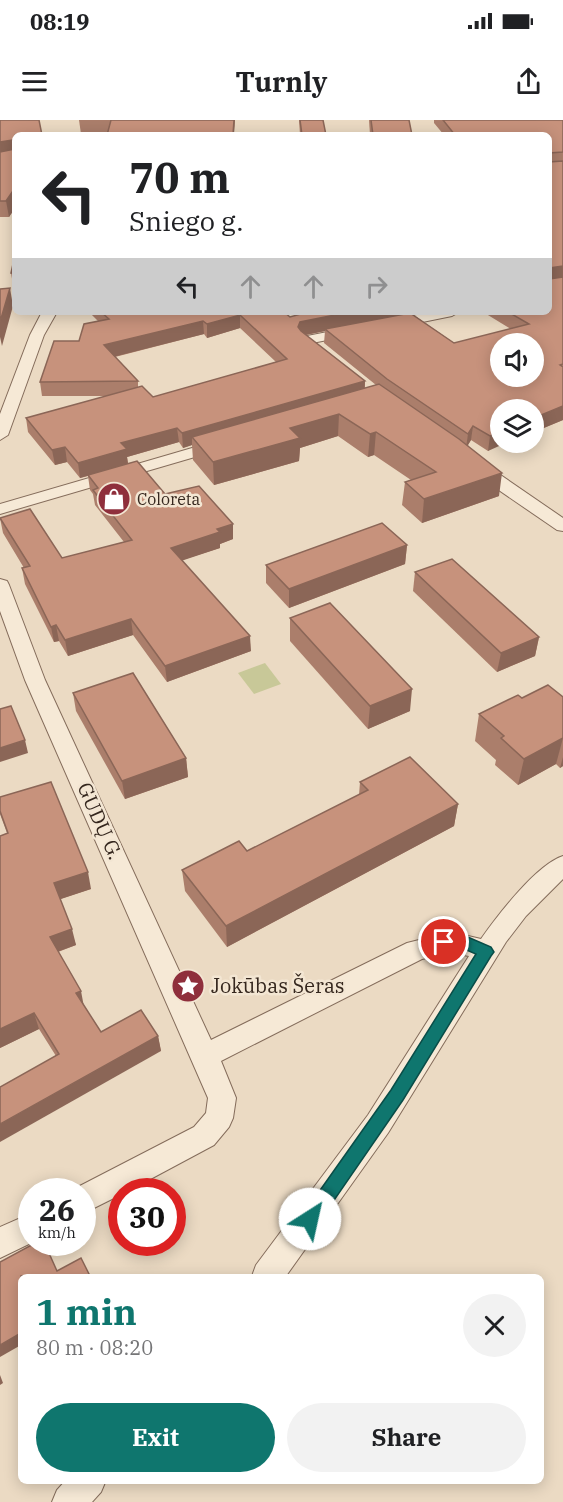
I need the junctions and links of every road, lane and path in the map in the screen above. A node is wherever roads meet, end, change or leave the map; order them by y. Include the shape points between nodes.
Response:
1 (48, 315) edge
2 (436, 315) edge
3 (325, 355) edge
4 (0, 435) edge
5 (239, 439) edge
6 (461, 456) edge
7 (0, 509) edge
8 (563, 526) edge
9 (0, 585) edge
10 (563, 865) edge
11 (486, 952) junction
12 (205, 1056) junction
13 (96, 1193) edge
14 (18, 1234) edge
15 (0, 1243) edge
16 (269, 1274) edge
17 (85, 1484) edge
18 (69, 1502) edge

1 - 4 street via 37,335
2 - 3 street via 307,340
5 - 7 street
6 - 8 street
9 - 12 street, GUDŲ G. via 35,680
10 - 11 street via 527,899
11 - 12 street via 463,942 444,942 416,950
11 - 16 street via 397,1095
12 - 13 street, GUDŲ G. via 222,1098 219,1118 204,1136
14 - 15 street
17 - 18 street

